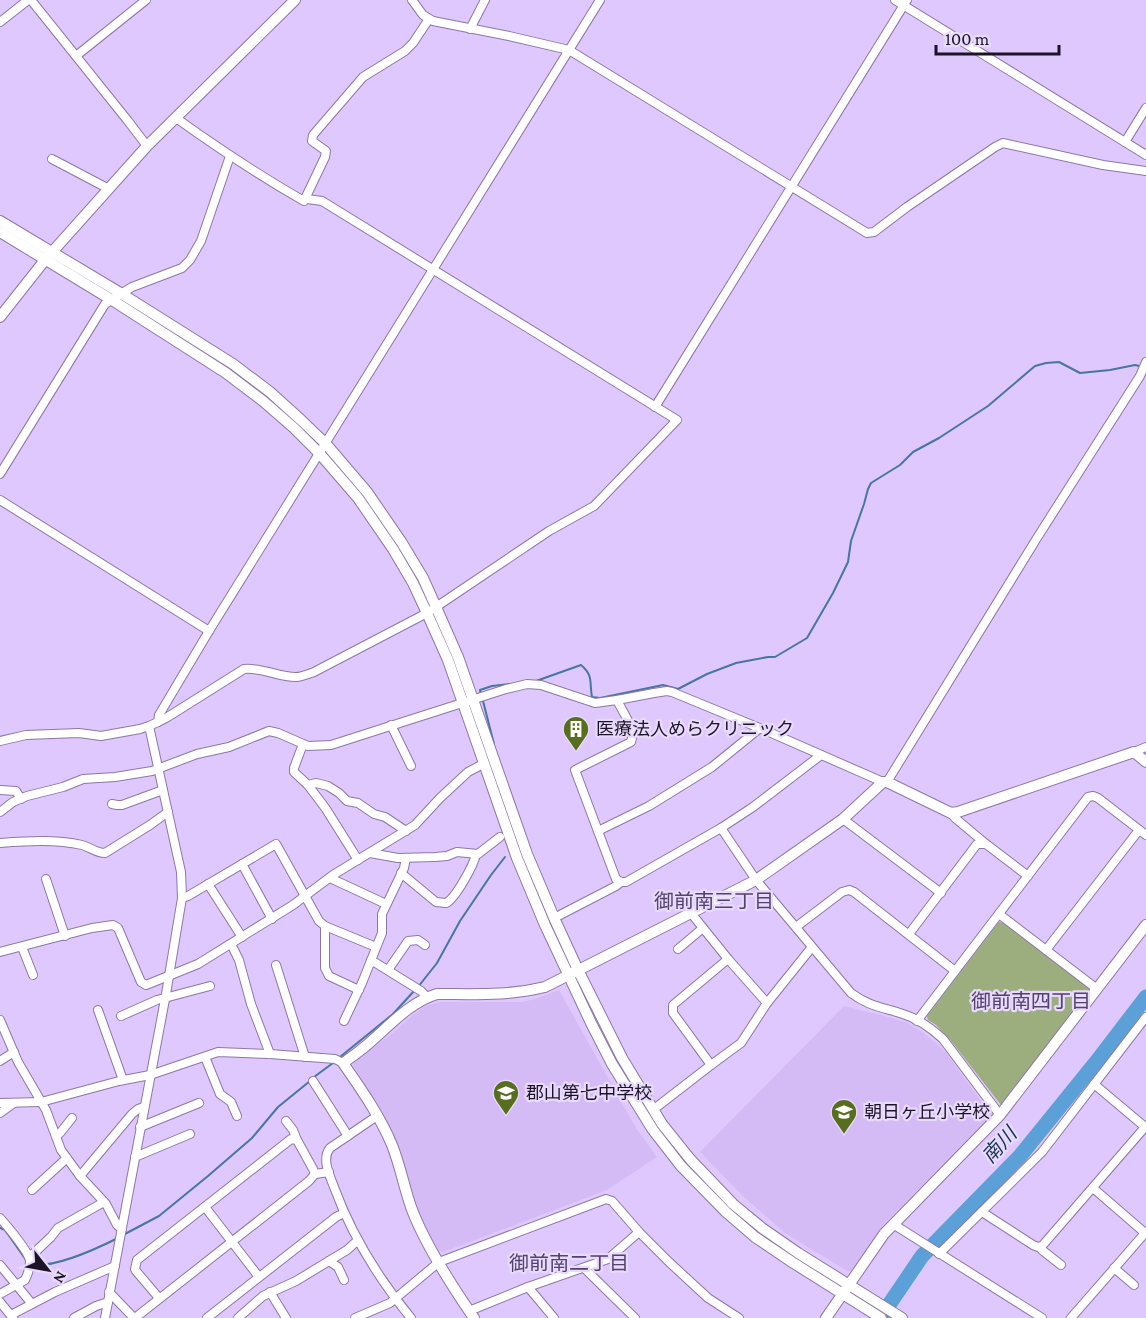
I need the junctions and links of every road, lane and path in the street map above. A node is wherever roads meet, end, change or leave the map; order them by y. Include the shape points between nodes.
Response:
1 (29, 0) edge
2 (146, 0) edge
3 (295, 0) edge
4 (412, 0) edge
5 (484, 0) edge
6 (600, 0) edge
7 (895, 0) edge
8 (905, 3) edge
9 (429, 19) junction
10 (0, 22) edge
11 (470, 29) junction
12 (569, 50) junction
13 (76, 56) junction
14 (1146, 108) edge
15 (176, 118) junction
16 (1125, 142) junction
17 (147, 146) junction
18 (1146, 155) edge
19 (230, 156) junction
20 (52, 159) dead end
21 (1146, 171) edge
22 (791, 185) junction
23 (109, 189) junction
24 (307, 199) junction
25 (0, 221) edge
26 (0, 232) edge
27 (49, 256) junction
28 (433, 269) junction
29 (122, 294) junction
30 (112, 300) junction
31 (0, 317) edge
32 (1146, 362) edge
33 (655, 407) junction
34 (323, 449) junction
35 (0, 474) edge
36 (0, 500) edge
37 (432, 610) junction
38 (209, 631) junction
39 (616, 700) junction
40 (468, 702) junction
41 (153, 724) junction
42 (391, 725) junction
43 (760, 728) junction
44 (0, 741) edge
45 (303, 744) junction
46 (1146, 747) edge
47 (1134, 752) junction
48 (821, 755) junction
49 (1146, 762) edge
50 (483, 764) junction
51 (411, 766) dead end
52 (158, 770) junction
53 (885, 782) junction
54 (308, 785) junction
55 (0, 790) edge
56 (163, 790) junction
57 (21, 799) junction
58 (111, 804) dead end
59 (0, 812) edge
60 (168, 812) junction
61 (951, 813) junction
62 (843, 819) junction
63 (722, 828) junction
64 (406, 831) junction
65 (598, 831) junction
66 (1142, 832) edge
67 (500, 837) dead end
68 (0, 843) edge
69 (986, 844) junction
70 (370, 853) junction
71 (476, 854) junction
72 (406, 858) junction
73 (358, 860) junction
74 (242, 864) junction
75 (401, 873) junction
76 (1028, 876) junction
77 (330, 878) junction
78 (46, 879) dead end
79 (756, 879) junction
80 (621, 882) junction
81 (208, 884) junction
82 (941, 893) junction
83 (305, 897) junction
84 (182, 898) junction
85 (386, 904) junction
86 (691, 913) junction
87 (999, 914) junction
88 (560, 915) dead end
89 (272, 918) junction
90 (1146, 925) edge
91 (325, 926) junction
92 (796, 927) junction
93 (703, 928) junction
94 (909, 934) junction
95 (65, 936) junction
96 (242, 937) junction
97 (231, 944) junction
98 (425, 945) dead end
99 (22, 947) junction
100 (376, 947) junction
101 (812, 947) junction
102 (678, 949) dead end
103 (1046, 950) junction
104 (0, 952) edge
105 (728, 959) junction
106 (371, 960) junction
107 (276, 965) dead end
108 (388, 970) junction
109 (955, 971) junction
110 (573, 973) junction
111 (33, 975) dead end
112 (170, 975) junction
113 (210, 986) dead end
114 (1097, 988) junction
115 (359, 990) junction
116 (428, 997) junction
117 (165, 998) junction
118 (767, 1003) junction
119 (98, 1010) dead end
120 (121, 1016) dead end
121 (1146, 1017) edge
122 (0, 1020) edge
123 (344, 1021) dead end
124 (917, 1021) junction
125 (14, 1052) junction
126 (270, 1054) junction
127 (205, 1057) junction
128 (305, 1057) junction
129 (0, 1061) edge
130 (343, 1062) junction
131 (711, 1065) junction
132 (150, 1075) junction
133 (123, 1080) junction
134 (313, 1081) dead end
135 (1094, 1084) junction
136 (41, 1102) junction
137 (15, 1103) junction
138 (199, 1103) dead end
139 (0, 1104) edge
140 (658, 1106) dead end
141 (144, 1107) junction
142 (0, 1113) edge
143 (1000, 1115) junction
144 (237, 1116) dead end
145 (377, 1116) junction
146 (72, 1118) dead end
147 (286, 1120) dead end
148 (140, 1127) junction
149 (1146, 1127) edge
150 (190, 1134) dead end
151 (56, 1136) junction
152 (348, 1136) junction
153 (297, 1140) junction
154 (135, 1157) junction
155 (67, 1158) junction
156 (329, 1172) junction
157 (315, 1174) junction
158 (80, 1176) junction
159 (1093, 1188) junction
160 (32, 1190) dead end
161 (104, 1202) junction
162 (205, 1207) junction
163 (982, 1212) junction
164 (344, 1213) junction
165 (0, 1218) edge
166 (893, 1224) junction
167 (121, 1229) junction
168 (639, 1232) junction
169 (1146, 1232) edge
170 (357, 1241) junction
171 (232, 1242) junction
172 (1040, 1247) junction
173 (939, 1254) junction
174 (29, 1256) junction
175 (329, 1261) junction
176 (439, 1262) junction
177 (0, 1265) edge
178 (1061, 1265) dead end
179 (115, 1266) junction
180 (584, 1268) junction
181 (1114, 1268) junction
182 (259, 1276) junction
183 (344, 1280) dead end
184 (17, 1285) junction
185 (1134, 1285) dead end
186 (528, 1287) junction
187 (845, 1290) junction
188 (110, 1292) junction
189 (270, 1292) junction
190 (0, 1294) edge
191 (159, 1298) junction
192 (395, 1299) junction
193 (0, 1302) edge
194 (108, 1302) junction
195 (32, 1304) junction
196 (472, 1314) edge
197 (218, 1315) edge
198 (898, 1316) edge
199 (12, 1317) edge
200 (74, 1318) edge
201 (105, 1318) edge
202 (135, 1318) edge
203 (207, 1318) edge
204 (238, 1318) edge
205 (286, 1318) edge
206 (355, 1318) edge
207 (411, 1318) edge
208 (554, 1318) edge
209 (635, 1318) edge
210 (739, 1318) edge
211 (826, 1318) edge
212 (881, 1318) edge
213 (1042, 1318) edge
214 (1071, 1318) edge

1 - 10 street
1 - 13 street
2 - 13 street
3 - 15 street
4 - 9 street
5 - 11 street
6 - 12 street
7 - 8 street
8 - 16 street
8 - 22 street
9 - 11 street
9 - 24 street via 413,44 363,77 313,135 312,141 326,151
11 - 12 street
12 - 22 street
12 - 28 street
13 - 17 street
14 - 16 street
15 - 17 street
15 - 19 street
16 - 18 street
17 - 23 street
19 - 24 street via 304,201
19 - 29 street via 201,241 190,260 182,268
20 - 23 street
21 - 22 street via 1003,143 869,233
22 - 33 street
23 - 27 street
24 - 28 street via 322,201
25 - 27 street
26 - 27 street
27 - 29 street
27 - 30 street
27 - 31 street
28 - 33 street
28 - 34 street
29 - 30 street
29 - 34 street via 270,392
30 - 34 street via 226,373
30 - 35 street via 105,304
32 - 53 street
33 - 37 street via 677,420 594,506 549,531
34 - 37 street via 367,492 402,543 423,578
34 - 38 street
36 - 38 street
37 - 40 street via 453,642
37 - 41 street via 314,672 298,677 244,669
38 - 41 street
39 - 40 street via 595,703 533,684
39 - 43 street via 667,691
39 - 65 street via 633,734 631,742 575,770
40 - 42 street
40 - 50 street
40 - 110 street
41 - 44 street via 108,735 26,735
41 - 52 street
42 - 45 street via 331,745
42 - 51 street
43 - 48 street
43 - 65 street via 712,767 649,806
45 - 52 street via 269,731
45 - 54 street via 294,770
46 - 47 street
47 - 49 street
47 - 61 street
48 - 53 street
48 - 63 street
50 - 64 street via 468,772
50 - 110 street via 517,858
52 - 56 street
52 - 57 street via 83,780
53 - 61 street
53 - 62 street
54 - 64 street via 328,786 347,801 358,803
54 - 73 street
55 - 57 street via 16,791
56 - 58 street via 122,805
56 - 60 street
57 - 59 street
60 - 68 street via 105,853 59,842
60 - 84 street via 182,873
61 - 69 street
62 - 79 street
62 - 82 street
63 - 79 street
63 - 80 street
64 - 70 street
65 - 80 street via 616,879
66 - 76 street via 1090,796
66 - 103 street
67 - 71 street
69 - 76 street
69 - 82 street via 977,844
70 - 72 street
70 - 73 street
71 - 72 street via 457,852
71 - 75 street via 452,899 446,903 436,902
72 - 75 street
73 - 77 street
74 - 81 street
74 - 83 street via 276,844
74 - 89 street
75 - 85 street
76 - 87 street
77 - 83 street
77 - 85 street
78 - 95 street
79 - 86 street
79 - 92 street
80 - 88 street
81 - 84 street
81 - 96 street
82 - 94 street
83 - 89 street
83 - 91 street
84 - 112 street
85 - 100 street
86 - 93 street
86 - 110 street
87 - 103 street
87 - 109 street
89 - 96 street
90 - 114 street
91 - 100 street
91 - 115 street via 327,974
92 - 94 street via 849,890
92 - 101 street
93 - 102 street
93 - 105 street
94 - 109 street
95 - 99 street
95 - 112 street via 113,925 118,928 141,983 146,985
96 - 97 street
97 - 112 street
97 - 126 street
98 - 108 street via 418,940 406,941
99 - 104 street
99 - 111 street
100 - 106 street
101 - 118 street
101 - 124 street via 856,997
103 - 114 street
105 - 118 street
105 - 131 street via 672,1005 673,1013
106 - 108 street
106 - 115 street
107 - 128 street
108 - 116 street
109 - 124 street
110 - 116 street via 525,992
110 - 187 street via 612,1064 653,1130 681,1166 755,1237
112 - 117 street
113 - 117 street
114 - 143 street
115 - 123 street
116 - 130 street
117 - 120 street
117 - 132 street
118 - 131 street via 741,1043
119 - 133 street
121 - 135 street
122 - 125 street
124 - 143 street via 943,1039
125 - 129 street
125 - 136 street
126 - 127 street via 218,1052
126 - 128 street
127 - 132 street
127 - 144 street via 220,1094 231,1102
128 - 130 street
130 - 145 street
131 - 140 street
132 - 133 street
132 - 141 street
133 - 136 street
134 - 152 street
135 - 149 street
135 - 163 street via 1041,1152
136 - 137 street
136 - 151 street
137 - 139 street
137 - 142 street
138 - 148 street
141 - 148 street
141 - 158 street via 134,1111
143 - 166 street
145 - 152 street
145 - 176 street via 393,1146 411,1207
146 - 151 street
147 - 153 street
148 - 154 street
149 - 159 street
150 - 154 street
151 - 155 street
152 - 156 street via 327,1153
153 - 157 street
153 - 162 street via 291,1139
154 - 167 street
155 - 158 street
155 - 160 street
156 - 157 street
156 - 164 street
157 - 171 street
158 - 161 street
159 - 169 street
159 - 172 street
161 - 167 street
161 - 174 street via 58,1228
162 - 171 street
162 - 191 street via 136,1262 136,1271
163 - 172 street
163 - 173 street
164 - 170 street
164 - 182 street
165 - 174 street
166 - 173 street
166 - 187 street
167 - 179 street
168 - 176 street via 612,1201 604,1199
168 - 180 street via 611,1257
168 - 210 street via 708,1298
169 - 181 street
170 - 175 street
170 - 192 street
171 - 182 street
171 - 191 street
172 - 178 street
173 - 213 street
174 - 184 street via 26,1279
175 - 183 street via 338,1267
175 - 189 street via 292,1284
176 - 192 street
176 - 196 street
177 - 184 street
179 - 188 street
179 - 195 street
180 - 186 street
180 - 209 street
181 - 185 street
181 - 214 street
182 - 197 street
184 - 190 street
184 - 195 street
186 - 196 street
186 - 208 street
187 - 198 street
187 - 211 street
187 - 212 street
188 - 194 street
188 - 202 street
189 - 204 street
189 - 205 street
191 - 202 street
192 - 206 street
192 - 207 street
193 - 199 street
194 - 200 street
194 - 201 street
195 - 199 street
197 - 203 street

